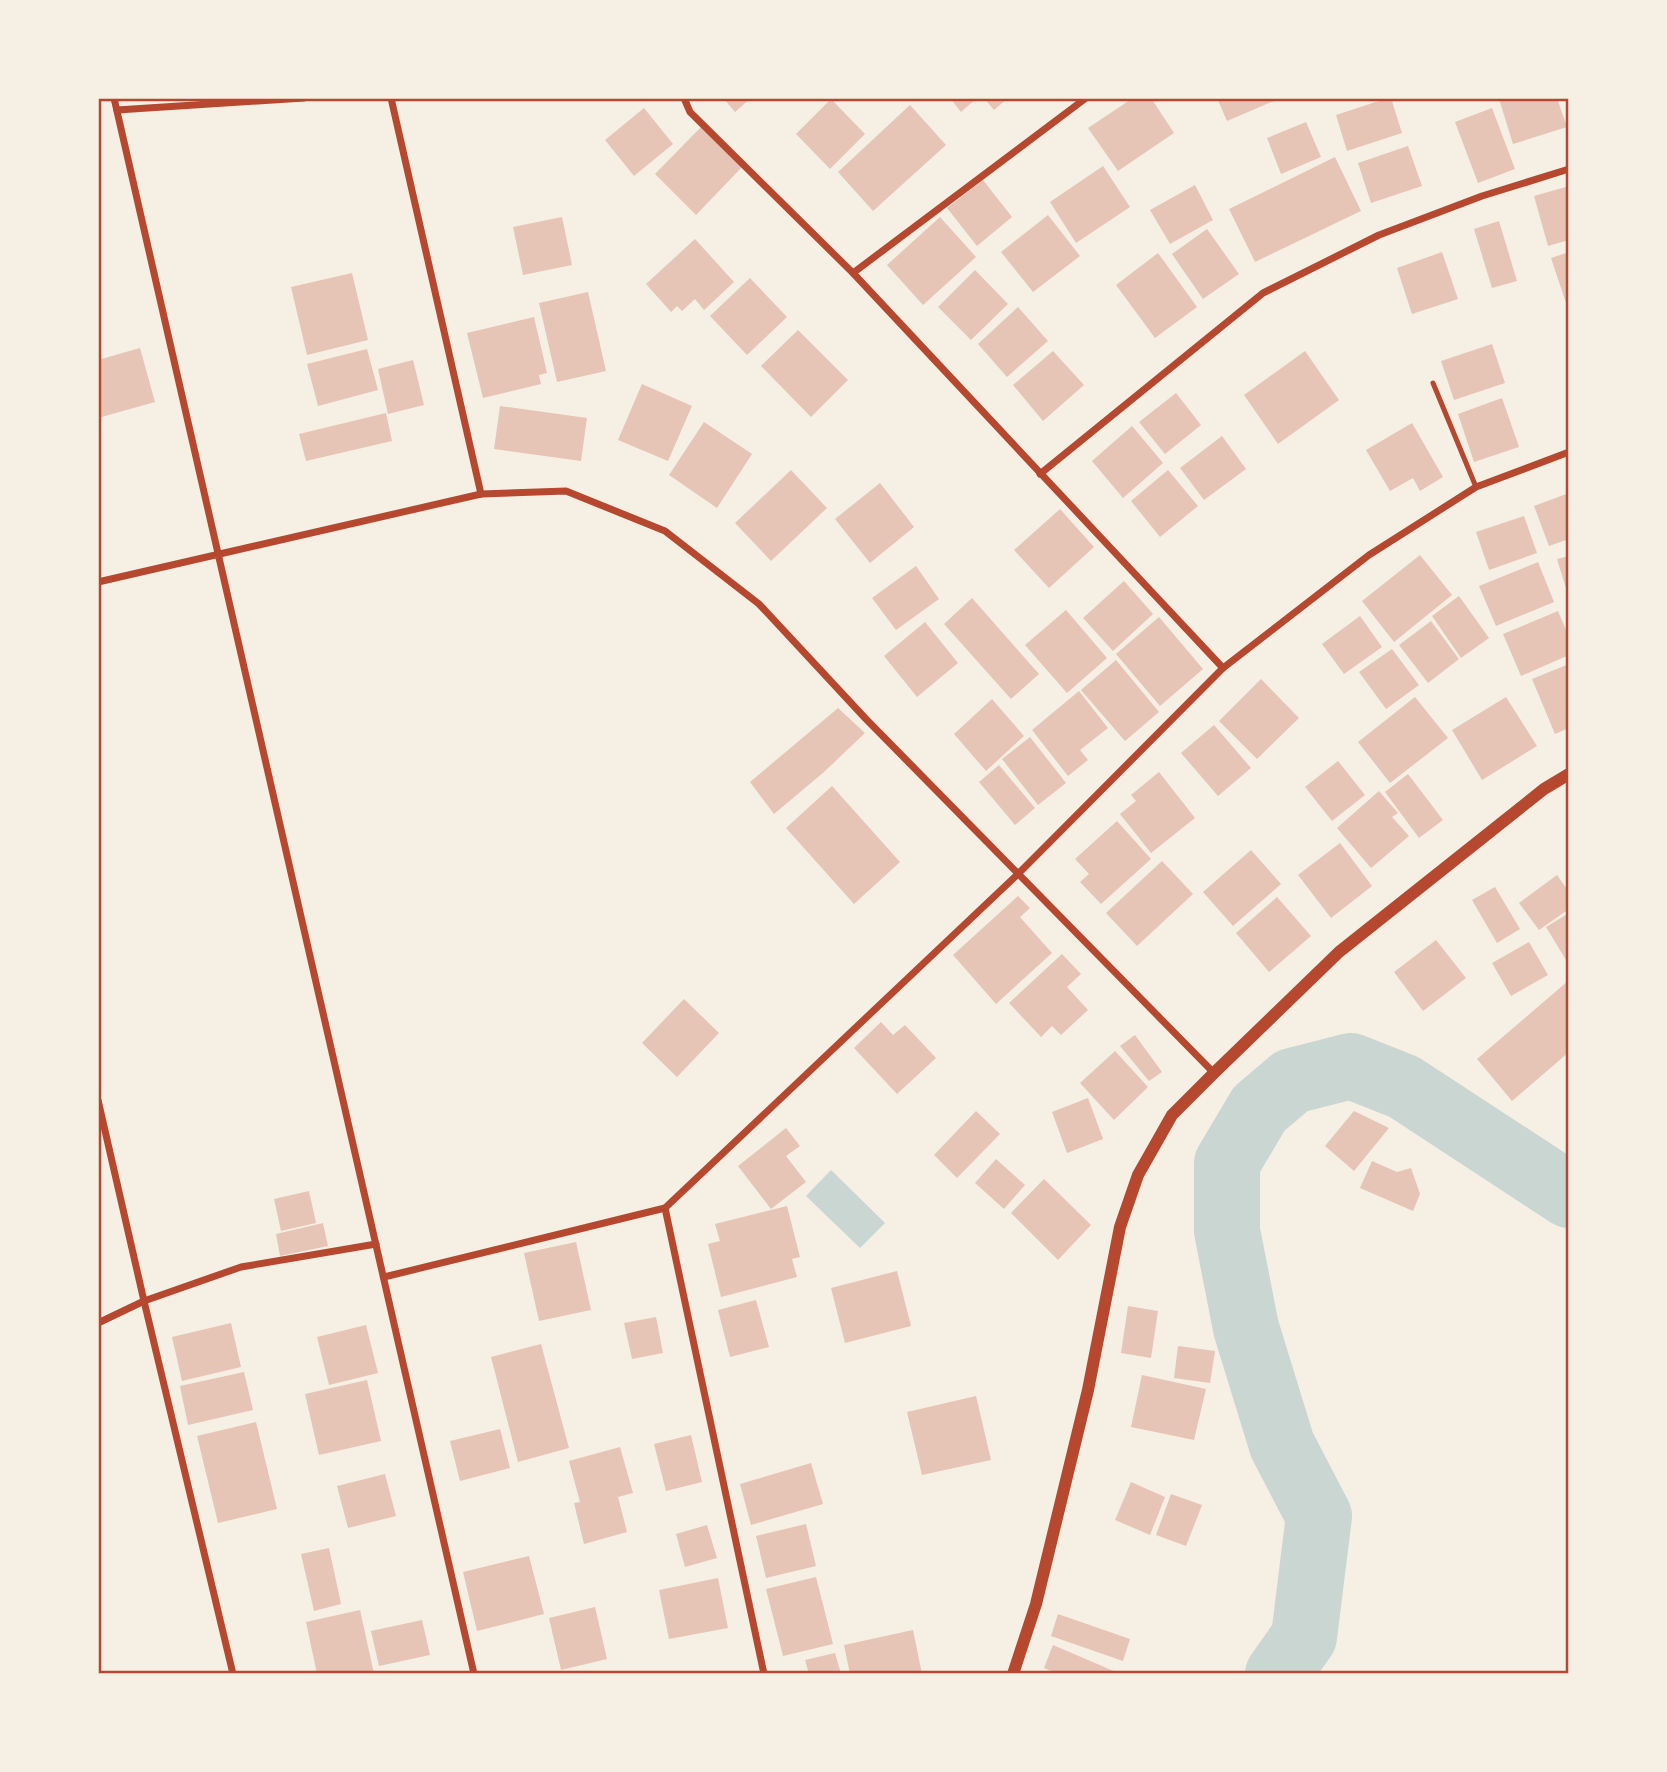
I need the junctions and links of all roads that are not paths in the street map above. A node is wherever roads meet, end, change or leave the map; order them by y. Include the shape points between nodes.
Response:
1 (114, 98) edge
2 (304, 98) edge
3 (391, 98) edge
4 (684, 98) edge
5 (1086, 98) edge
6 (117, 110) junction
7 (1569, 169) edge
8 (853, 274) junction
9 (1433, 383) dead end
10 (1569, 452) edge
11 (1040, 474) junction
12 (1476, 487) junction
13 (481, 494) junction
14 (218, 555) junction
15 (98, 582) edge
16 (1223, 668) junction
17 (1569, 774) edge
18 (1019, 873) junction
19 (1214, 1073) junction
20 (98, 1100) edge
21 (665, 1208) junction
22 (376, 1244) junction
23 (384, 1277) junction
24 (144, 1301) junction
25 (98, 1323) edge
26 (233, 1674) edge
27 (474, 1674) edge
28 (764, 1674) edge
29 (1013, 1674) edge

1 - 6 street
2 - 6 street
3 - 13 street
4 - 8 street via 690,112
5 - 8 street
6 - 14 street
7 - 11 street via 1379,235 1263,293
8 - 11 street
9 - 12 lane
10 - 12 street
11 - 16 street
12 - 16 street via 1369,555
13 - 14 street
13 - 18 street via 566,491 665,531 759,604 864,718
14 - 15 street
14 - 22 street
16 - 18 street
17 - 19 street via 1339,952
18 - 19 street
18 - 21 street
19 - 29 street via 1172,1115 1138,1175 1120,1227 1085,1404 1036,1604
20 - 24 street
21 - 23 street
21 - 28 street
22 - 23 street
22 - 24 street via 241,1267
23 - 27 street
24 - 25 street
24 - 26 street

